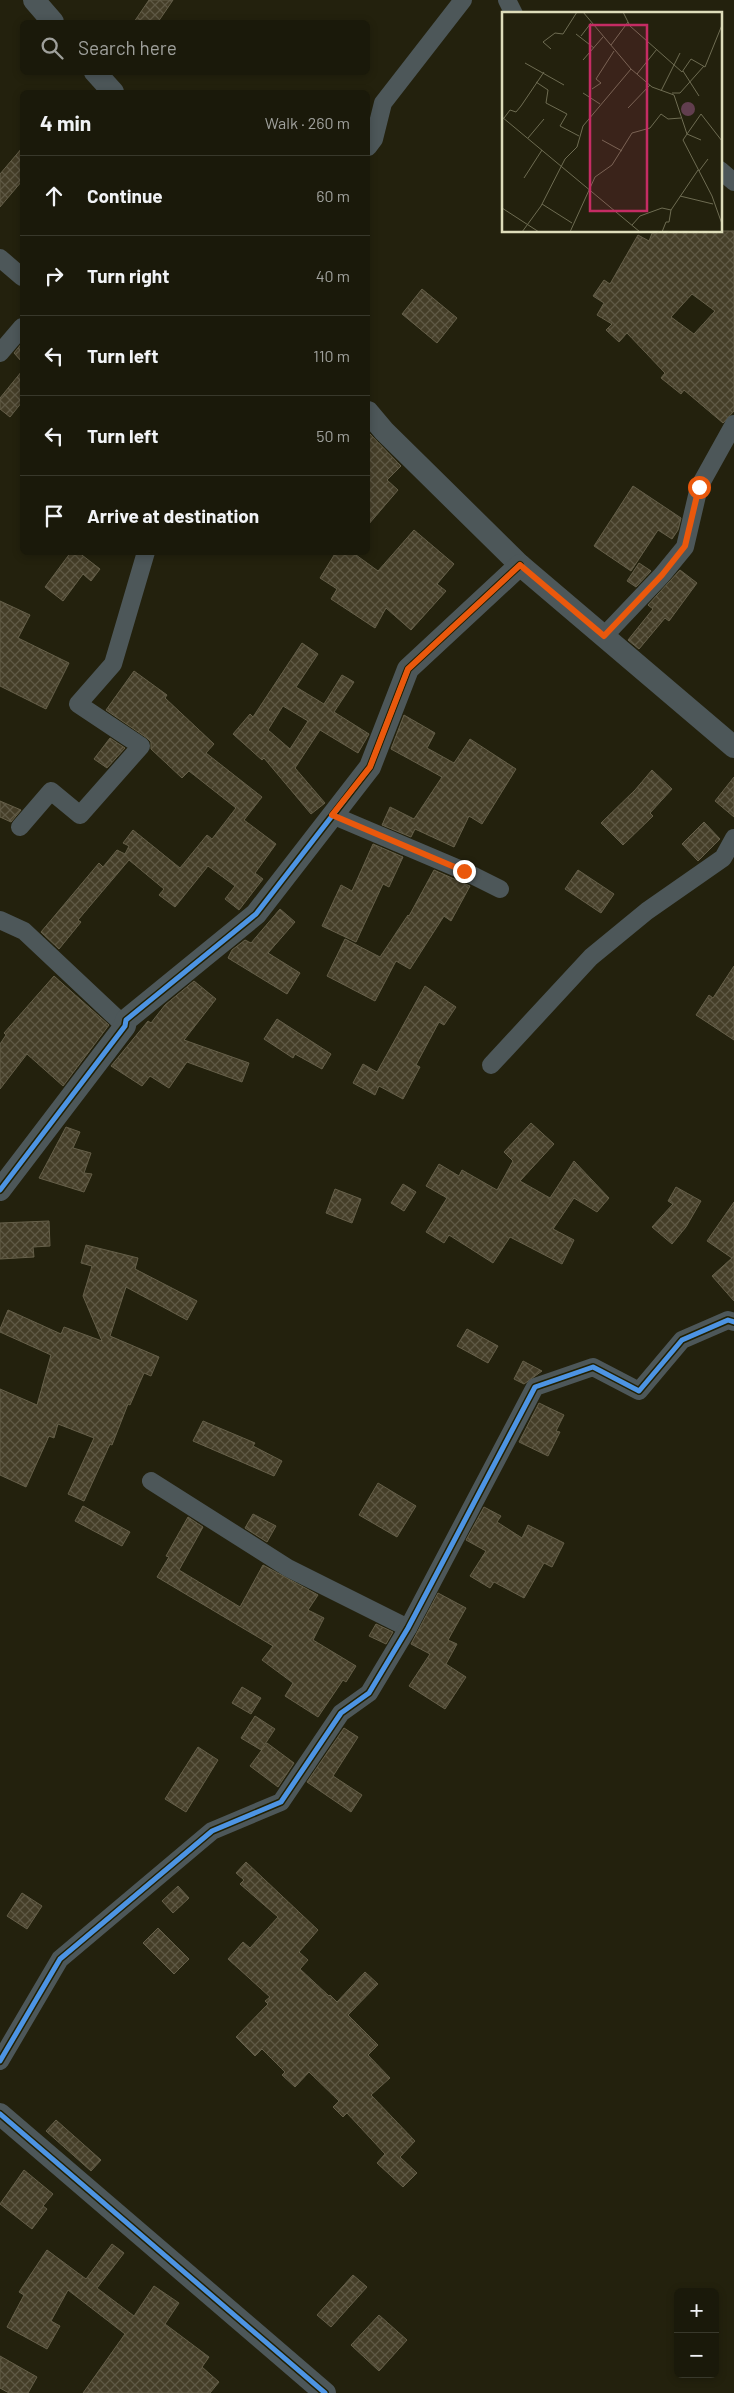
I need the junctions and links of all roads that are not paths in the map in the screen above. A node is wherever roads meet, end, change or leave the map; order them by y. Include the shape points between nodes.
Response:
1 (34, 0) edge
2 (463, 0) edge
3 (507, 0) edge
4 (513, 12) edge
5 (51, 20) edge
6 (98, 75) edge
7 (111, 90) edge
8 (370, 144) edge
9 (722, 172) edge
10 (734, 182) edge
11 (0, 258) edge
12 (20, 275) edge
13 (20, 329) edge
14 (0, 353) edge
15 (370, 414) edge
16 (734, 424) edge
17 (145, 555) edge
18 (520, 565) junction
19 (604, 636) junction
20 (734, 747) edge
21 (332, 815) junction
22 (20, 827) dead end
23 (734, 838) edge
24 (500, 890) dead end
25 (0, 920) edge
26 (125, 1026) junction
27 (491, 1065) dead end
28 (0, 1190) edge
29 (734, 1322) edge
30 (151, 1481) dead end
31 (408, 1628) junction
32 (0, 2061) edge
33 (0, 2114) edge
34 (325, 2393) edge

1 - 5 street
2 - 8 street via 383,103
3 - 4 street
6 - 7 street
9 - 10 street
11 - 12 street
13 - 14 street
15 - 18 street
16 - 19 street via 699,487 685,546
17 - 22 street via 113,664 78,704 141,746 80,815 51,791
18 - 19 street
18 - 21 street via 408,669 370,767
19 - 20 street
21 - 24 street via 464,871
21 - 26 street via 256,914 126,1020
23 - 27 street via 723,858 647,911 591,957
25 - 26 street via 24,931
26 - 28 street
29 - 31 street via 728,1320 682,1340 639,1391 593,1367 535,1387
30 - 31 street via 288,1568
31 - 32 street via 369,1693 341,1713 280,1802 212,1831 60,1959
33 - 34 street

